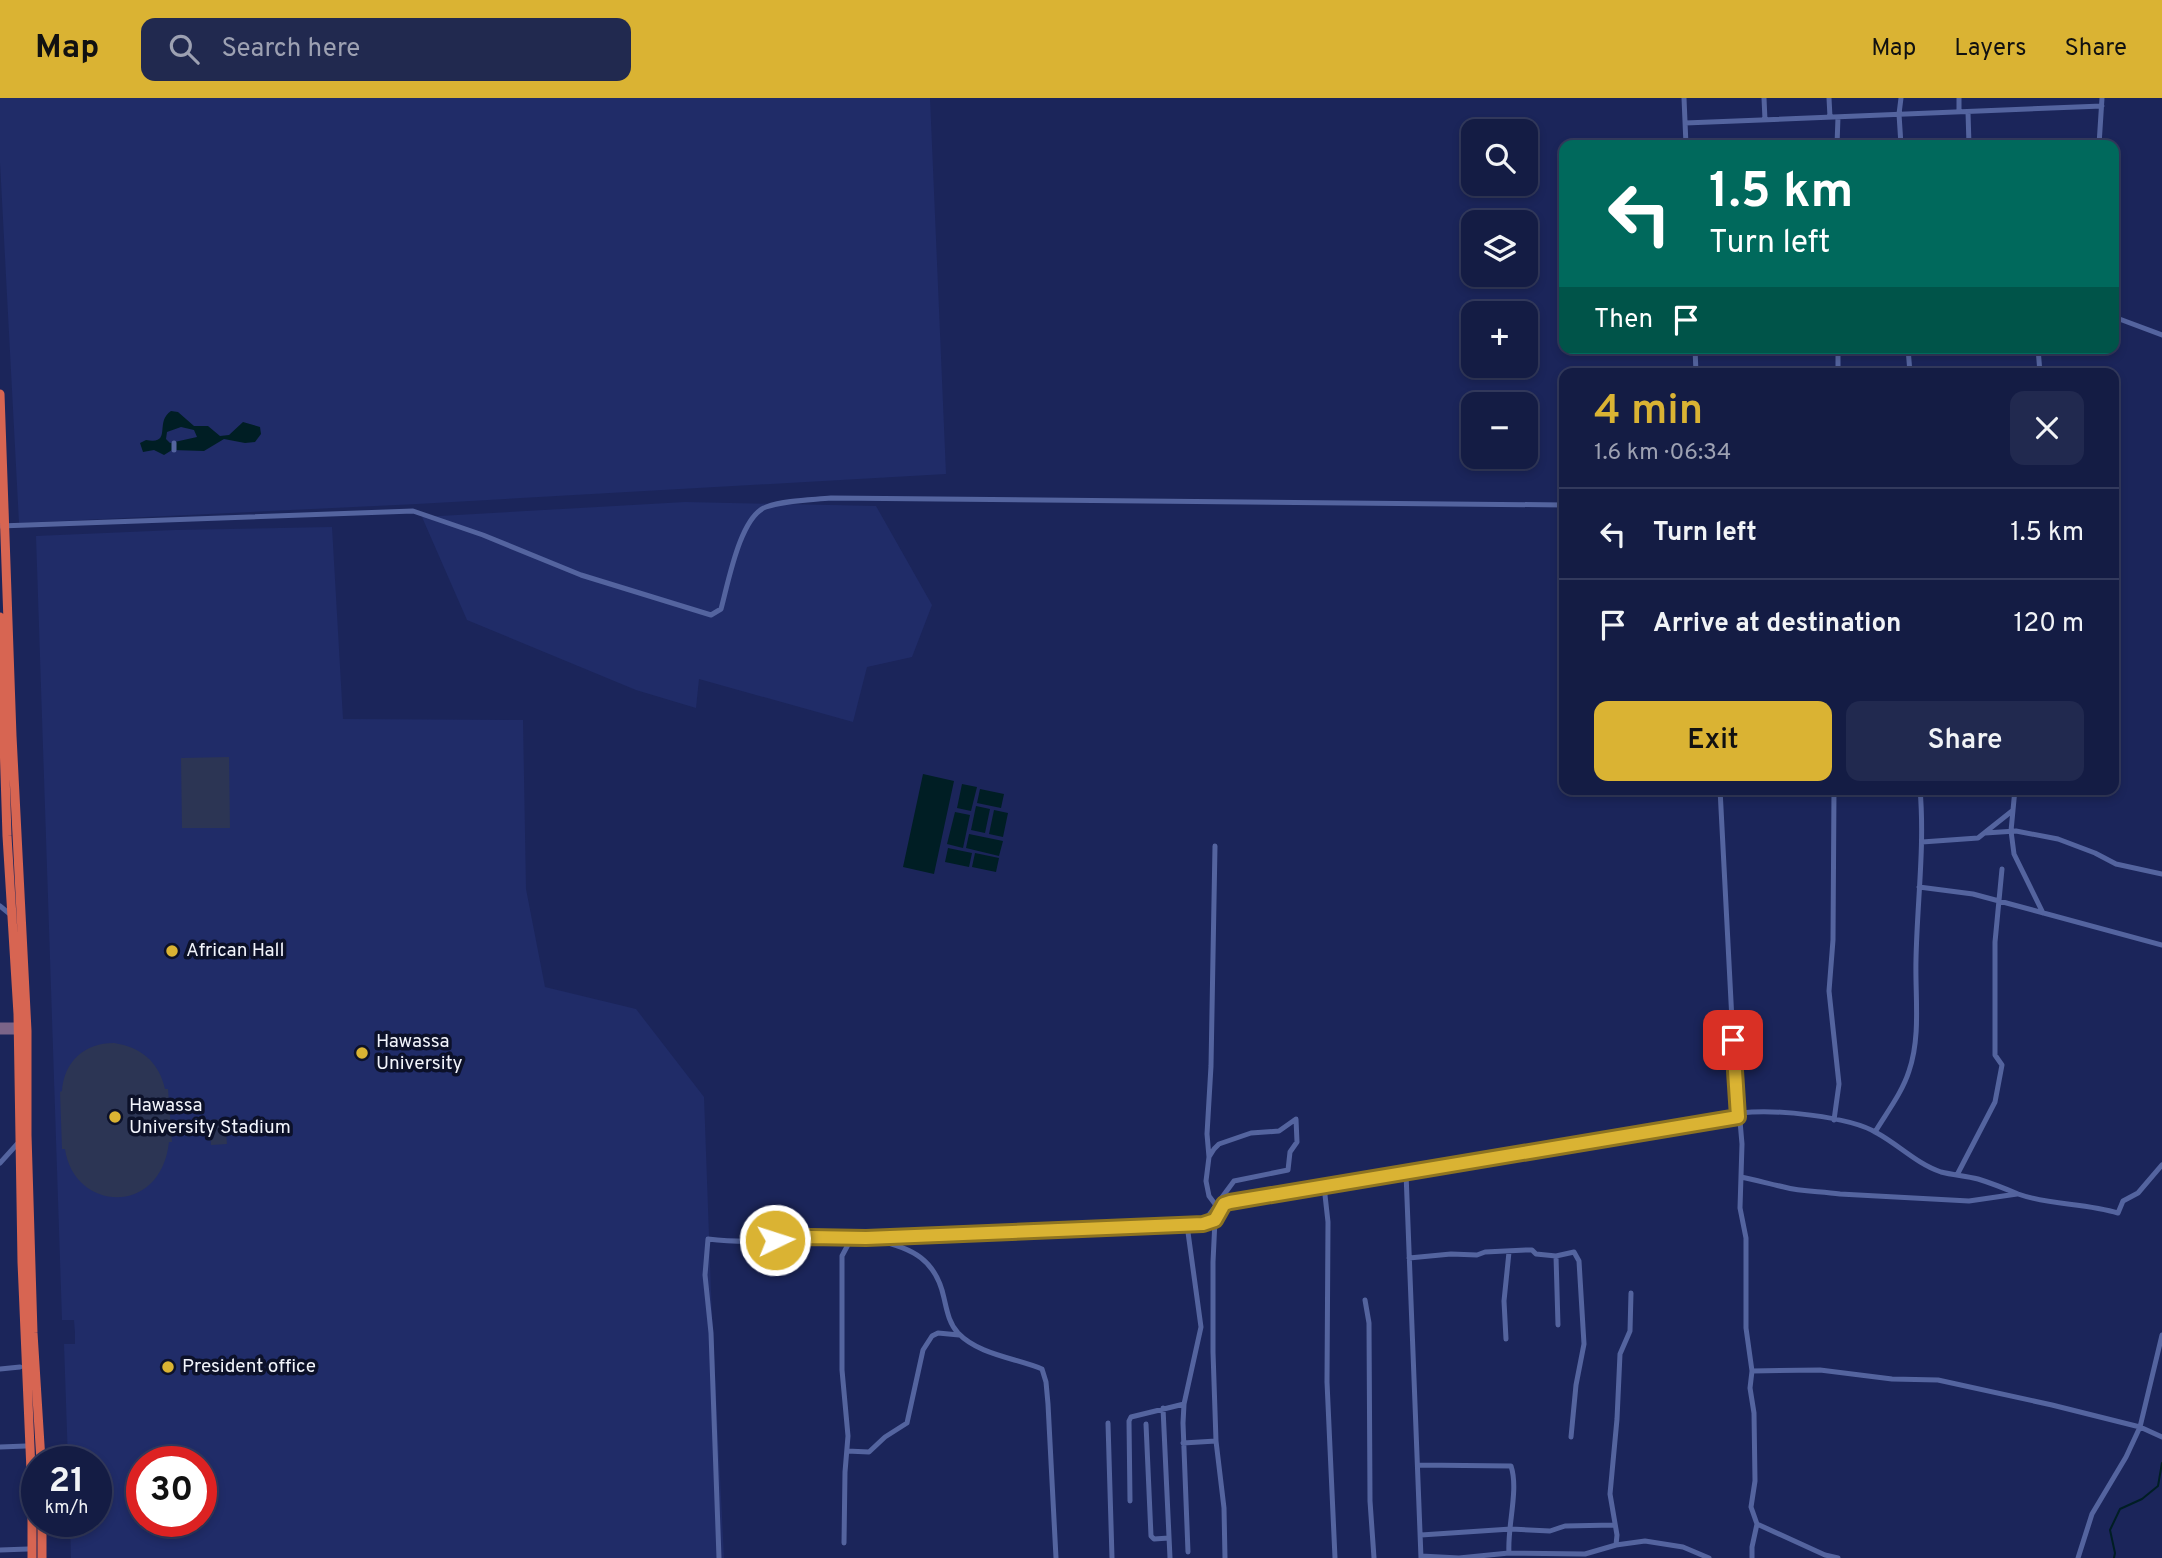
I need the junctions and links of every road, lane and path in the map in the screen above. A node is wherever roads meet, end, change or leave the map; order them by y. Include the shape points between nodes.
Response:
1 (1684, 98) edge
2 (1764, 98) edge
3 (1829, 98) edge
4 (1901, 98) edge
5 (1959, 98) edge
6 (2102, 98) edge
7 (2102, 106) junction
8 (1959, 112) junction
9 (1968, 112) junction
10 (1899, 114) junction
11 (1830, 117) junction
12 (1838, 117) junction
13 (1765, 120) junction
14 (1685, 123) junction
15 (1686, 140) edge
16 (1837, 140) edge
17 (1901, 140) edge
18 (1969, 140) edge
19 (2099, 140) edge
20 (2119, 319) edge
21 (2162, 335) edge
22 (0, 394) edge
23 (174, 443) dead end
24 (174, 450) dead end
25 (1559, 505) edge
26 (2, 526) edge
27 (0, 617) edge
28 (1720, 795) edge
29 (1834, 795) edge
30 (1920, 795) edge
31 (2014, 795) edge
32 (2012, 811) junction
33 (2011, 831) junction
34 (1985, 833) junction
35 (7, 839) edge
36 (1922, 842) junction
37 (1215, 846) dead end
38 (2002, 869) dead end
39 (2162, 874) edge
40 (1919, 887) junction
41 (1998, 900) junction
42 (0, 906) edge
43 (2043, 913) junction
44 (13, 918) junction
45 (2162, 945) edge
46 (0, 1026) edge
47 (22, 1029) junction
48 (0, 1031) edge
49 (1738, 1117) junction
50 (1833, 1120) junction
51 (1875, 1132) junction
52 (20, 1140) junction
53 (1209, 1157) junction
54 (0, 1163) edge
55 (2162, 1165) edge
56 (1406, 1172) junction
57 (1957, 1175) junction
58 (1741, 1177) junction
59 (1324, 1186) junction
60 (2017, 1194) junction
61 (1215, 1204) junction
62 (1215, 1220) junction
63 (1203, 1224) junction
64 (1187, 1225) junction
65 (866, 1238) junction
66 (851, 1239) junction
67 (1509, 1252) junction
68 (1556, 1256) junction
69 (1409, 1258) junction
70 (1631, 1293) dead end
71 (1365, 1300) dead end
72 (1558, 1325) dead end
73 (960, 1335) junction
74 (2162, 1335) edge
75 (1506, 1339) dead end
76 (20, 1367) dead end
77 (0, 1369) edge
78 (1752, 1371) junction
79 (1184, 1404) junction
80 (1163, 1408) junction
81 (1108, 1423) dead end
82 (1146, 1424) dead end
83 (2140, 1427) junction
84 (1571, 1437) dead end
85 (2162, 1437) edge
86 (1216, 1441) junction
87 (1184, 1443) junction
88 (21, 1446) edge
89 (40, 1446) edge
90 (0, 1447) edge
91 (847, 1451) junction
92 (1418, 1465) junction
93 (1130, 1501) dead end
94 (1614, 1524) junction
95 (1757, 1524) junction
96 (1511, 1529) junction
97 (1421, 1535) junction
98 (42, 1537) edge
99 (1169, 1538) junction
100 (844, 1543) dead end
101 (1616, 1545) junction
102 (0, 1550) edge
103 (1188, 1552) dead end
104 (1509, 1553) junction
105 (30, 1554) edge
106 (1586, 1556) edge
107 (1421, 1557) edge
108 (42, 1558) edge
109 (719, 1558) edge
110 (1056, 1558) edge
111 (1112, 1558) edge
112 (1170, 1558) edge
113 (1225, 1558) edge
114 (1335, 1558) edge
115 (1374, 1558) edge
116 (1709, 1558) edge
117 (1752, 1558) edge
118 (1838, 1558) edge
119 (2078, 1558) edge

1 - 14 street
2 - 13 street
3 - 11 street
4 - 10 street
5 - 8 street
6 - 7 street
7 - 9 street
7 - 19 street
8 - 9 street
8 - 10 street
9 - 18 street
10 - 12 street
10 - 17 street
11 - 12 street
11 - 13 street
12 - 16 street
13 - 14 street
14 - 15 street
20 - 21 street
22 - 26 highway
23 - 24 street
25 - 26 street via 831,498 789,502 765,507 752,517 721,609 710,615 581,575 413,511
26 - 35 highway
27 - 35 highway
28 - 49 street
29 - 50 street via 1829,991 1839,1084
30 - 36 street
31 - 32 street
32 - 33 street
32 - 34 street
33 - 34 street
33 - 39 street via 2058,839 2116,864
33 - 43 street via 2014,854
34 - 36 street via 1973,839
35 - 44 highway
35 - 47 highway
36 - 40 street
37 - 53 street
38 - 41 street
40 - 41 street
40 - 51 street via 1912,1059 1902,1088
41 - 43 street
41 - 57 street via 1995,1055 2002,1065 1995,1102
42 - 44 street
43 - 45 street
44 - 47 highway
46 - 47 street
47 - 48 street
47 - 52 highway
47 - 89 highway
49 - 50 street via 1746,1112 1773,1111
49 - 56 street
49 - 58 street
50 - 51 street
51 - 57 street via 1915,1160
52 - 54 street
52 - 105 highway
53 - 61 street via 1206,1181
53 - 61 street via 1219,1144 1251,1133 1279,1131 1296,1119 1297,1142 1290,1152 1288,1170 1234,1181
55 - 60 street via 2138,1193 2123,1201 2118,1213
56 - 59 street
56 - 69 street
57 - 60 street
58 - 60 street via 1786,1188 1860,1196 1969,1200
58 - 78 street via 1746,1328
59 - 62 street via 1230,1202
59 - 114 street
61 - 63 street
62 - 63 street
62 - 86 street
63 - 64 street
64 - 65 street
64 - 79 street via 1201,1327
65 - 66 street
65 - 73 street via 910,1250 933,1268 947,1316
66 - 91 street via 842,1256
66 - 109 street via 810,1237 752,1243 708,1239 705,1275
67 - 68 street via 1532,1250
67 - 69 street
67 - 75 street
68 - 72 street
68 - 84 street via 1574,1252 1579,1261 1584,1344
69 - 92 street
70 - 94 street via 1630,1331 1620,1354 1610,1494
71 - 115 street
73 - 91 street via 938,1333 926,1342 907,1423 869,1452
73 - 110 street via 1009,1360 1041,1369 1048,1405
74 - 83 street
76 - 77 street
78 - 83 street via 1821,1370 1938,1380
78 - 95 street via 1755,1481 1751,1507
79 - 80 street
79 - 87 street
80 - 93 street via 1129,1421
80 - 99 street
81 - 111 street
82 - 99 street via 1151,1536
83 - 85 street
83 - 119 street via 2092,1514
86 - 87 street
86 - 113 street
87 - 103 street
88 - 90 street
91 - 100 street
92 - 96 street via 1511,1466
92 - 97 street
94 - 96 street via 1550,1531
94 - 101 street
95 - 117 street
95 - 118 street
96 - 97 street
96 - 104 street
97 - 107 street
98 - 108 highway
99 - 112 street
101 - 106 street
101 - 116 street via 1645,1541
102 - 105 street
104 - 106 street
104 - 107 street

